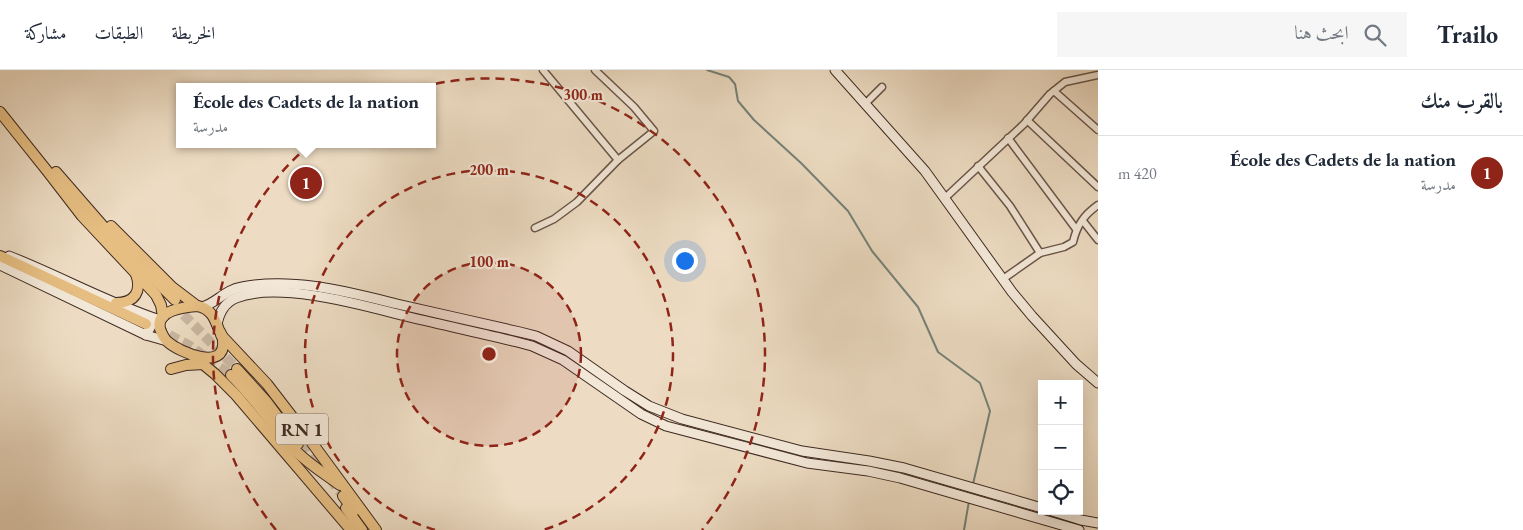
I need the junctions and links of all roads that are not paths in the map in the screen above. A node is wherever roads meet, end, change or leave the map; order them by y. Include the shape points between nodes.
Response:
1 (543, 70) edge
2 (595, 70) edge
3 (835, 70) edge
4 (1097, 76) edge
5 (882, 87) dead end
6 (1054, 91) junction
7 (0, 103) edge
8 (865, 104) junction
9 (0, 112) edge
10 (1027, 120) junction
11 (1098, 130) edge
12 (1008, 138) junction
13 (618, 160) junction
14 (978, 166) junction
15 (49, 167) junction
16 (1098, 187) edge
17 (944, 198) junction
18 (1098, 204) edge
19 (1083, 221) junction
20 (535, 228) dead end
21 (1076, 229) junction
22 (1098, 240) edge
23 (0, 252) edge
24 (1040, 253) junction
25 (0, 256) edge
26 (0, 260) edge
27 (0, 265) edge
28 (135, 273) junction
29 (1003, 279) junction
30 (173, 302) tunnel mouth
31 (116, 303) junction
32 (200, 306) junction
33 (152, 324) junction
34 (219, 330) junction
35 (167, 341) junction
36 (192, 355) junction
37 (204, 364) junction
38 (171, 369) dead end
39 (234, 372) junction
40 (1098, 383) edge
41 (302, 444) tunnel mouth
42 (344, 495) junction
43 (329, 503) junction
44 (1038, 507) edge
45 (1065, 515) edge
46 (1098, 523) edge
47 (351, 530) edge
48 (362, 530) edge
49 (368, 530) edge
50 (376, 530) edge
51 (1079, 530) edge

1 - 13 street
2 - 13 street via 654,130
3 - 8 street
4 - 6 street via 1065,82
5 - 8 street
6 - 10 street
6 - 11 street
7 - 15 main road
8 - 17 street via 925,171
9 - 15 main road
10 - 12 street
10 - 16 street
12 - 14 street
12 - 21 street
13 - 20 street via 577,202
14 - 17 street
14 - 24 street via 1010,206
15 - 28 main road via 87,223
15 - 30 main road
15 - 32 main road via 67,178 172,287
17 - 29 street
18 - 19 street
19 - 21 street
19 - 22 street
21 - 24 street via 1073,242
23 - 31 street
24 - 29 street
25 - 33 main road
26 - 33 main road
27 - 33 street
28 - 31 main road via 139,282 135,296
28 - 33 main road via 161,305
29 - 40 street via 1050,337
31 - 33 street
32 - 33 main road via 174,310
32 - 34 main road via 211,313
32 - 44 street via 209,305 229,290 241,287 293,285 336,290 520,332 568,351 625,391 668,414 810,453 870,460 904,468
33 - 35 street
33 - 35 main road
34 - 36 main road via 223,345 216,356 206,359
34 - 42 main road, RN 1 via 308,436
34 - 51 street via 220,315 225,306 242,296 281,293 336,299 532,346 575,367 641,414 680,430 807,463 885,474
35 - 36 main road
36 - 37 main road
37 - 38 main road
37 - 43 main road via 236,395
39 - 41 main road via 280,410
39 - 42 main road via 299,454
39 - 43 main road via 241,391 302,461
42 - 48 main road
42 - 49 main road, RN 1
42 - 50 main road, RN 1
43 - 47 main road
45 - 46 street

